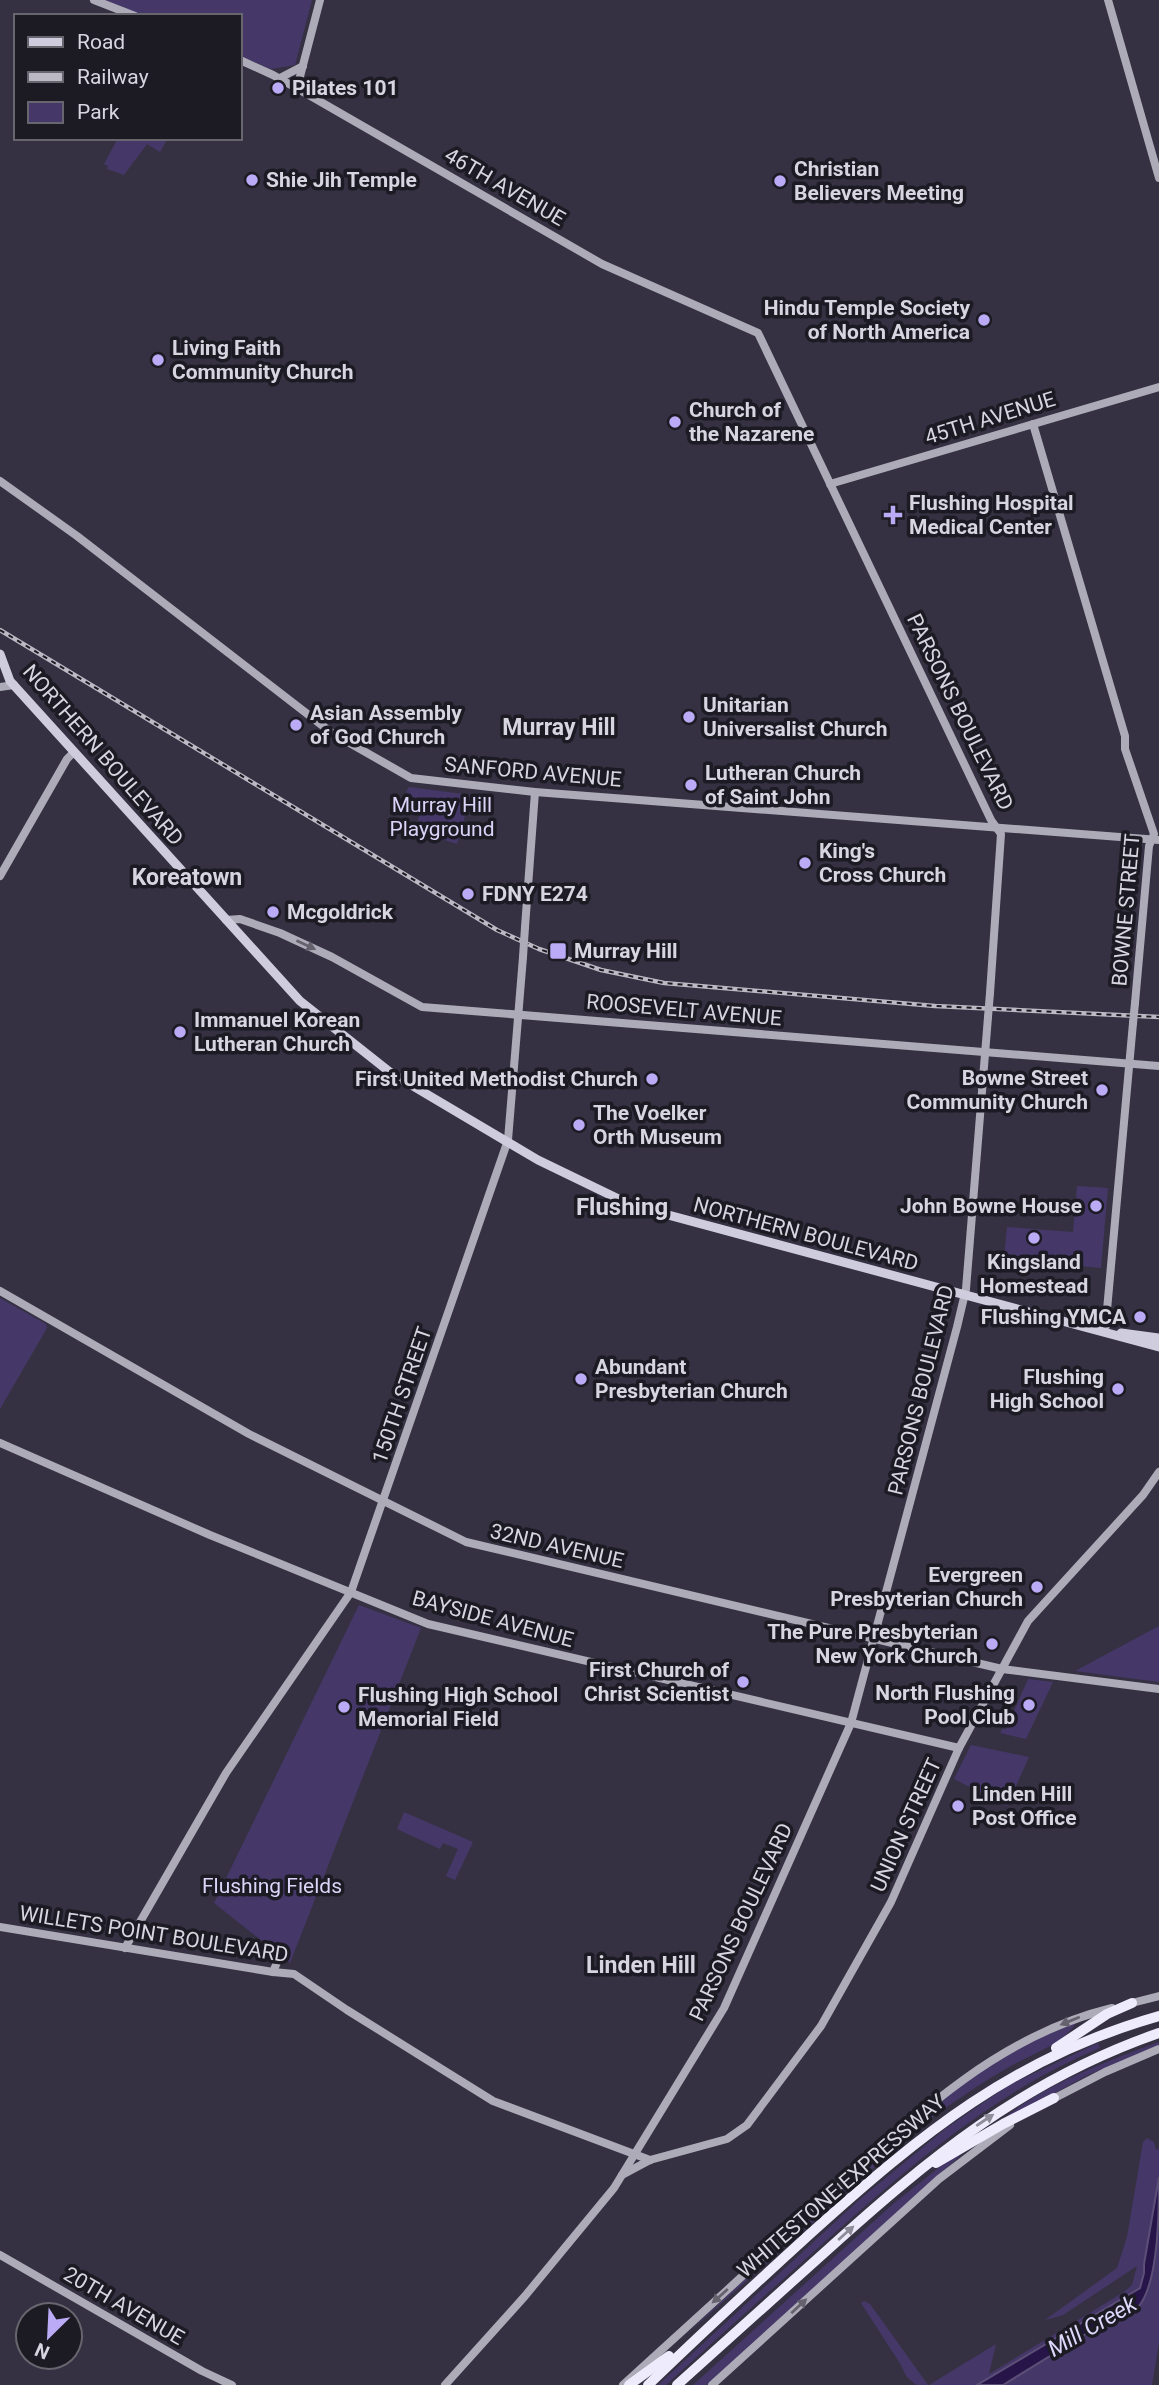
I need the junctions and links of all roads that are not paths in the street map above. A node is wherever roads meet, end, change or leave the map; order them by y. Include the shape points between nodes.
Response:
1 (93, 0) edge
2 (320, 0) edge
3 (1108, 0) edge
4 (130, 14) edge
5 (242, 61) edge
6 (303, 66) junction
7 (280, 78) junction
8 (297, 88) junction
9 (1159, 178) edge
10 (758, 333) joint
11 (1159, 387) edge
12 (1033, 424) junction
13 (0, 481) edge
14 (831, 484) junction
15 (0, 654) edge
16 (14, 685) junction
17 (0, 687) edge
18 (74, 752) junction
19 (535, 792) junction
20 (996, 827) junction
21 (1155, 840) edge
22 (0, 876) edge
23 (226, 920) junction
24 (518, 1015) junction
25 (985, 1052) junction
26 (1129, 1063) junction
27 (1159, 1066) edge
28 (507, 1142) junction
29 (0, 1291) edge
30 (965, 1295) junction
31 (1105, 1332) junction
32 (1159, 1338) edge
33 (1159, 1348) edge
34 (0, 1443) edge
35 (1159, 1472) edge
36 (383, 1501) junction
37 (351, 1592) junction
38 (873, 1639) junction
39 (1002, 1669) junction
40 (1159, 1689) edge
41 (851, 1723) junction
42 (959, 1748) junction
43 (0, 1927) edge
44 (125, 1948) junction
45 (278, 1961) dead end
46 (273, 1972) junction
47 (1159, 1996) edge
48 (1132, 2003) junction
49 (1159, 2016) edge
50 (1159, 2033) edge
51 (1159, 2049) edge
52 (1005, 2080) junction
53 (1054, 2098) junction
54 (634, 2153) junction
55 (650, 2160) junction
56 (621, 2175) junction
57 (874, 2208) junction
58 (0, 2255) edge
59 (765, 2275) junction
60 (781, 2291) junction
61 (232, 2385) edge
62 (445, 2385) edge
63 (623, 2385) edge
64 (629, 2385) edge
65 (648, 2385) edge
66 (677, 2385) edge
67 (687, 2385) edge
68 (712, 2385) edge

1 - 4 street
2 - 6 street
3 - 9 street
5 - 7 street, 46TH AVENUE
6 - 7 street
6 - 8 street
7 - 8 street, 46TH AVENUE
8 - 10 street, 46TH AVENUE via 602,264
10 - 14 street, PARSONS BOULEVARD
11 - 12 street, 45TH AVENUE
12 - 14 street, 45TH AVENUE
12 - 21 street, BOWNE STREET
13 - 19 street, SANFORD AVENUE via 336,736 411,778
14 - 20 street, PARSONS BOULEVARD
15 - 16 main road, NORTHERN BOULEVARD
16 - 17 street
16 - 18 main road, NORTHERN BOULEVARD
18 - 22 street
18 - 23 main road, NORTHERN BOULEVARD
19 - 20 street, SANFORD AVENUE
19 - 24 street, 150TH STREET, bridge
20 - 21 street, SANFORD AVENUE
20 - 25 street, PARSONS BOULEVARD, bridge via 1001,834
21 - 26 street, BOWNE STREET, bridge via 1149,846
23 -> 24 street, ROOSEVELT AVENUE via 240,919 280,933 422,1007
23 - 28 main road, NORTHERN BOULEVARD via 305,1005 391,1073
24 - 25 street, ROOSEVELT AVENUE
24 - 28 street, 150TH STREET
25 - 26 street, ROOSEVELT AVENUE
25 - 30 street, PARSONS BOULEVARD
26 - 27 street, ROOSEVELT AVENUE
26 - 31 street, BOWNE STREET
28 - 30 main road, NORTHERN BOULEVARD via 631,1205
28 - 36 street, 150TH STREET
29 - 36 street, 32ND AVENUE via 249,1434
30 - 31 main road, NORTHERN BOULEVARD
30 - 38 street, PARSONS BOULEVARD
31 - 32 main road, NORTHERN BOULEVARD
31 - 33 main road, NORTHERN BOULEVARD
34 - 37 street, BAYSIDE AVENUE
35 - 39 street, UNION STREET via 1034,1614
36 - 37 street, 150TH STREET
36 - 38 street, 32ND AVENUE via 472,1545
37 - 41 street, BAYSIDE AVENUE via 435,1625
37 - 44 street, 150TH STREET via 226,1773
38 - 39 street, 32ND AVENUE
38 - 41 street, PARSONS BOULEVARD
39 - 40 street, 32ND AVENUE
39 - 42 street, UNION STREET
41 - 42 street, BAYSIDE AVENUE
41 - 54 street, PARSONS BOULEVARD via 724,2008
42 - 55 street, UNION STREET via 891,1902 827,2017 755,2115 740,2132
43 - 44 street, WILLETS POINT BOULEVARD
44 - 46 street, WILLETS POINT BOULEVARD
45 - 46 street
46 - 54 street, WILLETS POINT BOULEVARD via 294,1973 493,2101
47 - 48 street
48 - 52 highway via 1107,2014
48 -> 63 street via 1034,2036 954,2085
49 - 52 highway, WHITESTONE EXPRESSWAY via 1080,2043
57 -> 50 highway, WHITESTONE EXPRESSWAY via 938,2154 1013,2102 1086,2062
51 - 53 street
52 - 59 highway, WHITESTONE EXPRESSWAY via 897,2159
53 - 57 highway via 953,2153
68 -> 53 street via 951,2168
54 - 55 street, WILLETS POINT BOULEVARD
54 - 56 street, PARSONS BOULEVARD
55 - 56 street
56 - 62 street, PARSONS BOULEVARD via 584,2226
60 -> 57 highway, WHITESTONE EXPRESSWAY
58 - 61 street, 20TH AVENUE
59 - 64 highway
59 - 65 highway, WHITESTONE EXPRESSWAY
60 - 66 highway, WHITESTONE EXPRESSWAY
60 - 67 highway

